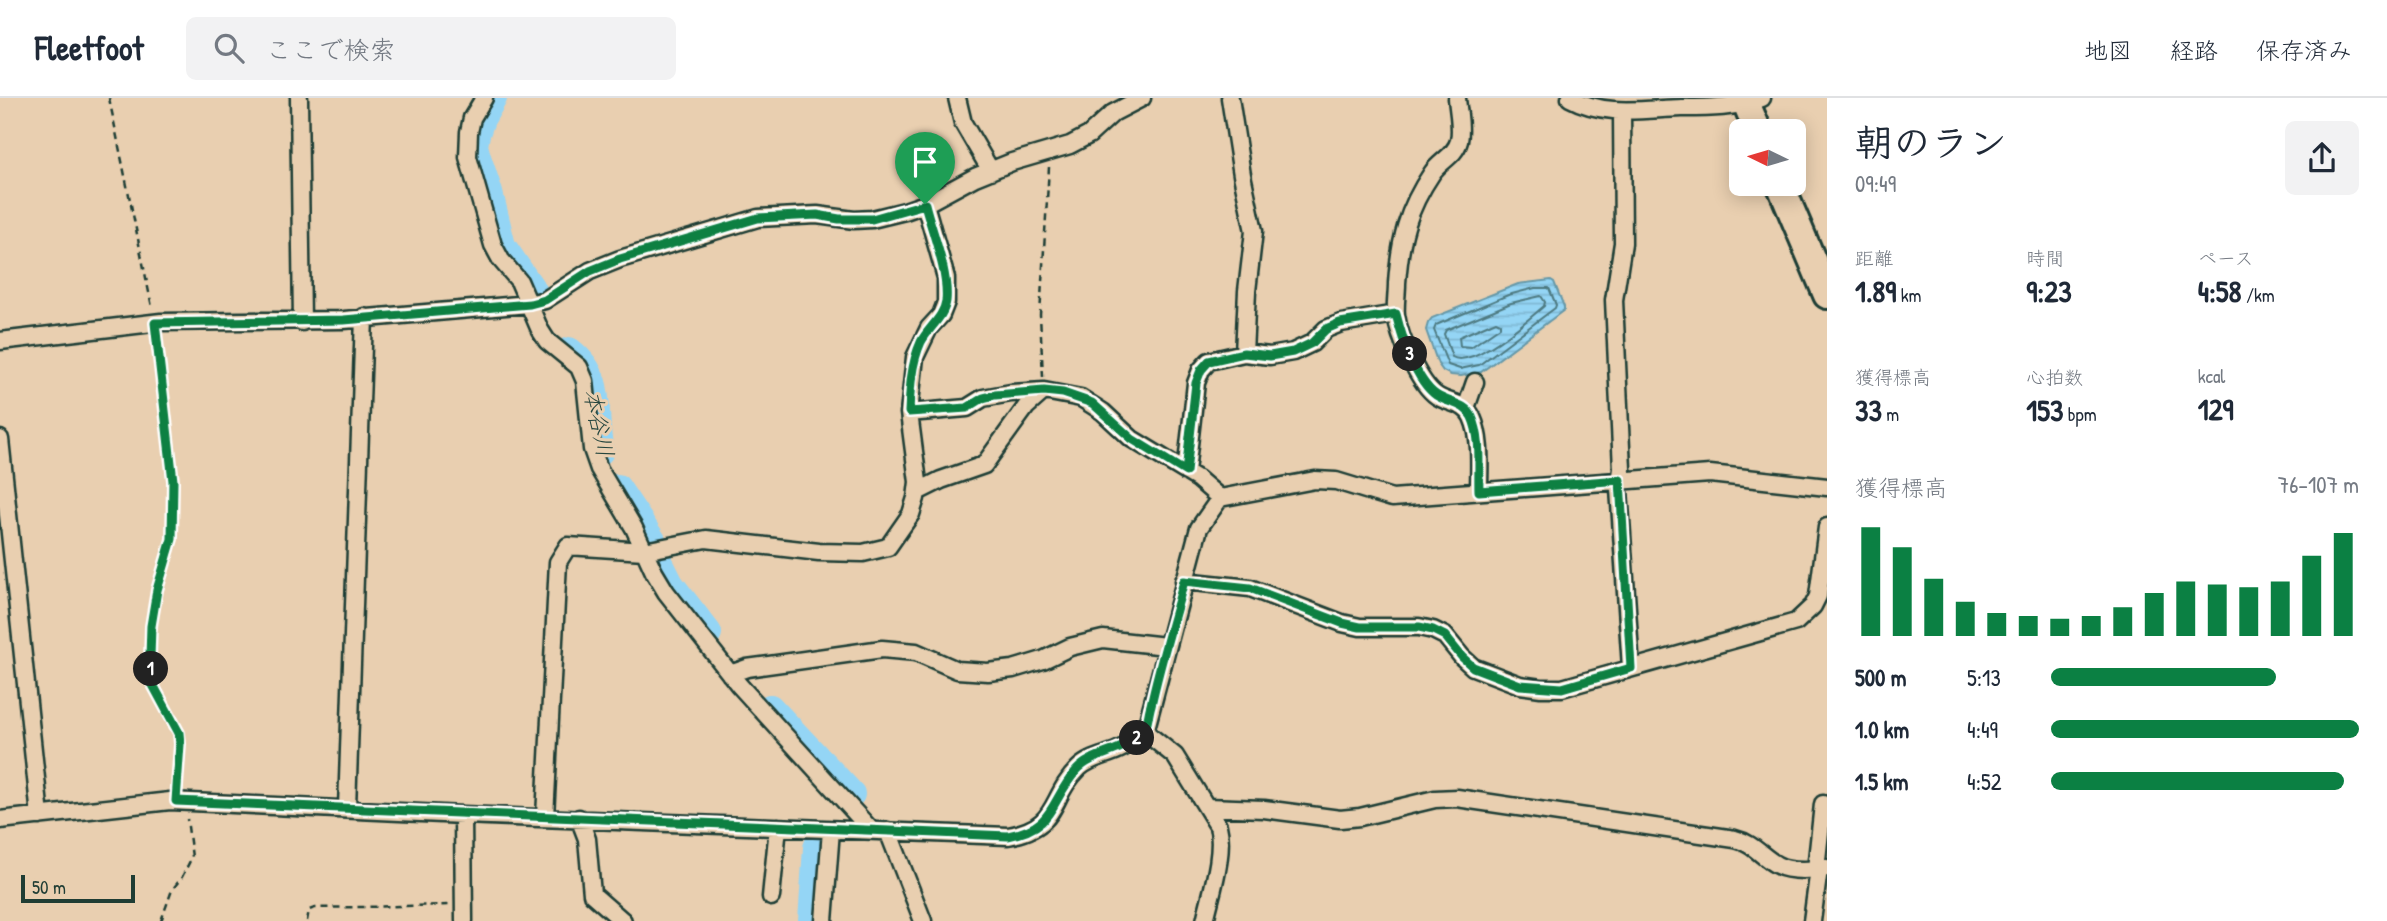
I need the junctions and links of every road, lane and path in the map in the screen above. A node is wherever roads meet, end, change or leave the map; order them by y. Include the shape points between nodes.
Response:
1 (109, 98) edge
2 (299, 98) edge
3 (484, 98) edge
4 (957, 98) edge
5 (1142, 98) edge
6 (1230, 98) edge
7 (1457, 98) edge
8 (1570, 98) edge
9 (1751, 100) edge
10 (1622, 112) junction
11 (1755, 119) edge
12 (1050, 151) junction
13 (991, 171) junction
14 (1785, 196) edge
15 (925, 204) junction
16 (1827, 295) edge
17 (530, 304) junction
18 (1396, 314) junction
19 (364, 317) junction
20 (302, 322) junction
21 (155, 323) junction
22 (0, 341) edge
23 (1244, 353) junction
24 (1475, 382) dead end
25 (1044, 391) junction
26 (1466, 408) junction
27 (909, 412) junction
28 (0, 439) edge
29 (1186, 472) junction
30 (1620, 480) junction
31 (1827, 487) edge
32 (1479, 491) junction
33 (917, 492) junction
34 (1220, 498) junction
35 (1827, 527) edge
36 (644, 551) junction
37 (1184, 581) junction
38 (1166, 646) junction
39 (1631, 668) junction
40 (730, 674) junction
41 (1145, 732) junction
42 (181, 801) junction
43 (1823, 804) dead end
44 (1207, 807) junction
45 (347, 808) junction
46 (463, 815) junction
47 (40, 816) junction
48 (545, 817) junction
49 (579, 818) junction
50 (0, 820) edge
51 (778, 827) junction
52 (831, 830) junction
53 (870, 830) junction
54 (888, 831) junction
55 (1821, 869) edge
56 (771, 897) dead end
57 (464, 904) junction
58 (161, 921) edge
59 (307, 921) edge
60 (464, 921) edge
61 (623, 921) edge
62 (824, 921) edge
63 (923, 921) edge
64 (1205, 921) edge
65 (1812, 921) edge

1 - 21 path
2 - 20 street
3 - 17 street via 468,132 468,157 493,245
4 - 13 street via 963,123
5 - 12 street via 1113,113 1090,135
6 - 23 street via 1254,231
7 - 18 street via 1459,141 1454,152 1434,169 1403,232
8 - 10 street
9 - 10 street via 1715,108
9 - 11 main road
10 - 30 street via 1623,243 1614,300
12 - 13 street
12 - 25 path via 1040,305
13 - 15 street
14 - 16 main road
15 - 17 street via 872,219 791,215 747,221 620,259
15 - 27 street via 946,278 946,302 915,357
17 - 19 street
17 - 36 street via 547,341 579,368 599,469
18 - 23 street via 1340,323 1293,352 1270,356
18 - 26 street via 1427,386
19 - 20 street
19 - 45 street
20 - 21 street
21 - 22 street
21 - 42 path via 173,481 172,539 157,590 150,657 152,683 179,733
23 - 29 street via 1209,361 1201,370
24 - 26 street
25 - 27 street via 995,395 967,408
25 - 29 street via 1092,403 1132,439
25 - 33 street via 1026,407 984,465
26 - 32 street via 1477,432
27 - 33 street
28 - 47 street
29 - 34 street
30 - 31 street via 1710,474
30 - 32 street
30 - 39 street
32 - 34 street via 1392,498 1336,481 1315,481
33 - 36 street via 897,537 877,552 819,552 706,539
34 - 37 street via 1199,528
35 - 39 street via 1818,596 1796,622
36 - 40 street via 666,592
36 - 48 street via 568,546 558,562
37 - 38 street
37 - 39 street via 1250,588 1360,627 1433,630 1445,636 1473,667 1520,685 1562,688
38 - 40 street via 1103,639 1013,669 972,672 916,652 882,649
38 - 41 street
40 - 53 street
41 - 44 street via 1175,755
41 - 54 street via 1120,750 1079,767 1051,813 1027,833
42 - 45 street
42 - 47 street
42 - 58 path via 192,857 172,890
43 - 55 street
44 - 55 street via 1340,819 1457,798 1735,839 1785,868
44 - 64 street via 1221,836
45 - 46 street
46 - 48 street
46 - 57 street
47 - 50 street
48 - 49 street
49 - 51 street
49 - 61 street via 587,839 592,894
51 - 52 street
51 - 56 street
52 - 53 street
52 - 62 street
53 - 54 street
54 - 63 street
55 - 65 street
57 - 59 path via 315,908 309,910
57 - 60 street

